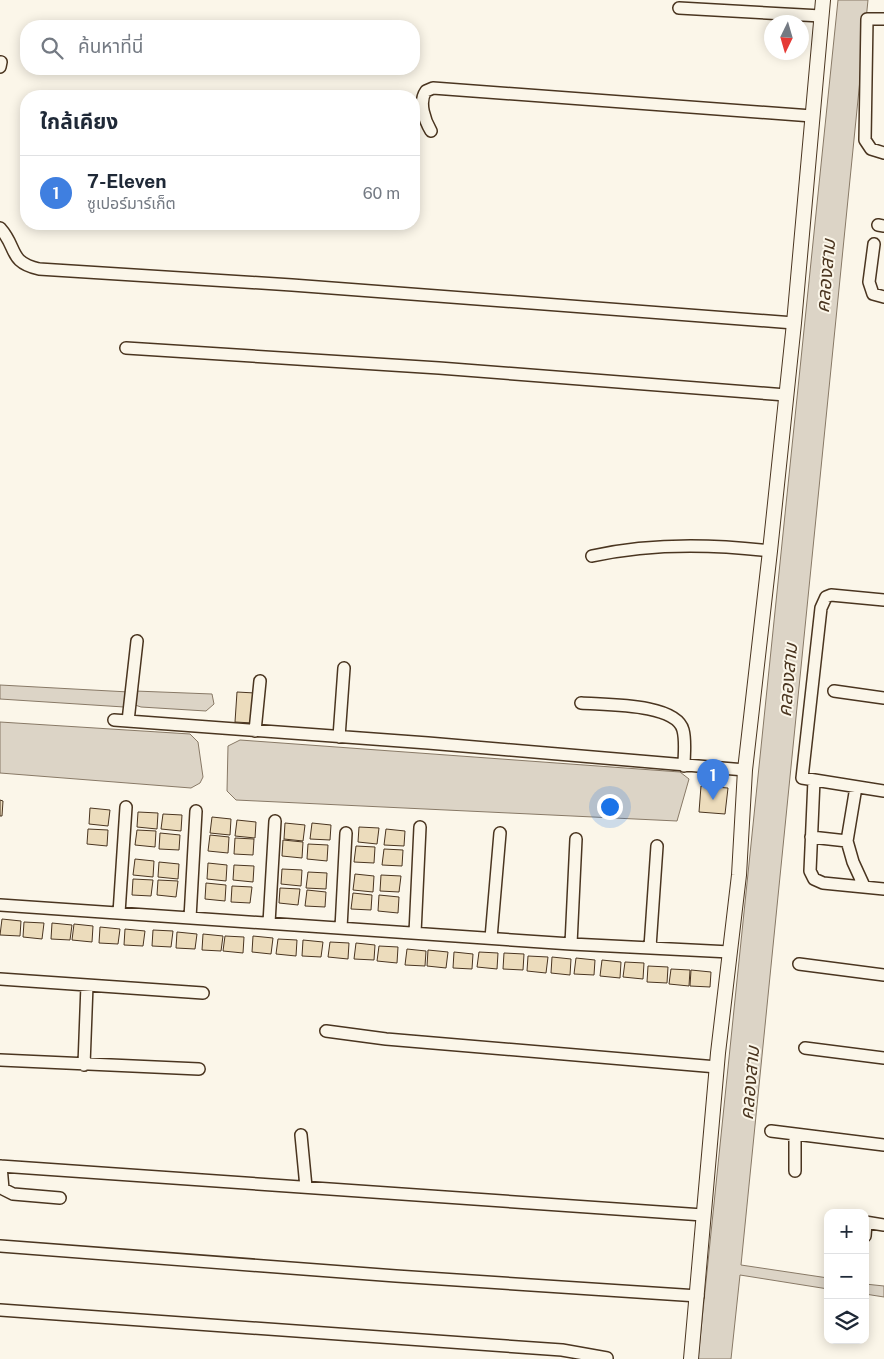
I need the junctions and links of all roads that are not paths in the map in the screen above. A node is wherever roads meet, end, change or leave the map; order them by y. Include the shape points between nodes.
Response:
1 (823, 0) edge
2 (679, 8) dead end
3 (822, 16) junction
4 (884, 19) edge
5 (0, 62) edge
6 (0, 68) edge
7 (812, 116) junction
8 (431, 131) dead end
9 (883, 153) edge
10 (0, 228) edge
11 (874, 244) dead end
12 (884, 297) edge
13 (794, 322) junction
14 (126, 348) dead end
15 (786, 394) junction
16 (770, 551) junction
17 (592, 556) dead end
18 (884, 600) edge
19 (137, 641) dead end
20 (344, 668) dead end
21 (260, 681) dead end
22 (834, 691) dead end
23 (884, 698) edge
24 (581, 703) dead end
25 (114, 720) dead end
26 (128, 721) junction
27 (255, 731) junction
28 (339, 737) junction
29 (684, 766) junction
30 (745, 770) junction
31 (814, 780) junction
32 (856, 787) junction
33 (884, 791) edge
34 (126, 807) dead end
35 (196, 811) dead end
36 (274, 821) dead end
37 (420, 826) dead end
38 (346, 833) dead end
39 (500, 833) dead end
40 (811, 837) junction
41 (576, 839) dead end
42 (847, 841) junction
43 (657, 846) dead end
44 (864, 886) junction
45 (884, 889) edge
46 (0, 905) edge
47 (119, 913) junction
48 (190, 918) junction
49 (269, 923) junction
50 (341, 928) junction
51 (415, 933) junction
52 (491, 938) junction
53 (571, 944) junction
54 (650, 947) junction
55 (730, 952) junction
56 (799, 964) dead end
57 (884, 975) edge
58 (0, 979) edge
59 (87, 985) junction
60 (203, 993) dead end
61 (326, 1032) dead end
62 (805, 1048) dead end
63 (884, 1058) edge
64 (0, 1060) edge
65 (84, 1065) junction
66 (717, 1066) junction
67 (200, 1069) dead end
68 (771, 1131) dead end
69 (795, 1134) junction
70 (301, 1135) dead end
71 (884, 1145) edge
72 (0, 1166) edge
73 (795, 1171) dead end
74 (306, 1187) junction
75 (60, 1198) dead end
76 (703, 1215) junction
77 (869, 1222) edge
78 (884, 1225) edge
79 (0, 1246) edge
80 (698, 1296) junction
81 (0, 1310) edge
82 (608, 1359) edge
83 (691, 1359) edge

1 - 3 street
2 - 3 street
3 - 7 street
4 - 9 street via 866,19 865,42 865,140 871,149
5 - 6 street
7 - 8 street via 433,88 423,97 424,115
7 - 13 street
10 - 13 street via 17,259 25,266 39,269
11 - 12 street via 869,282 873,294
13 - 15 street
14 - 15 street
15 - 16 street
16 - 17 street via 727,546 668,547 612,551
16 - 30 street
18 - 31 street via 831,595 826,597 821,608 802,778
19 - 26 street
20 - 28 street
21 - 27 street
22 - 23 street
24 - 29 street via 647,707 666,714 683,729
25 - 26 street
26 - 27 street
27 - 28 street
28 - 29 street
29 - 30 street
30 - 55 street via 739,875
31 - 32 street
31 - 40 street
32 - 33 street
32 - 42 street
34 - 47 street
35 - 48 street
36 - 49 street
37 - 51 street
38 - 50 street
39 - 52 street
40 - 42 street
40 - 44 street via 810,871 814,879 823,883
41 - 53 street
42 - 44 street
43 - 54 street
44 - 45 street
46 - 47 street
47 - 48 street
48 - 49 street
49 - 50 street
50 - 51 street
51 - 52 street
52 - 53 street
53 - 54 street
54 - 55 street
55 - 66 street
56 - 57 street
58 - 59 street
59 - 60 street
59 - 65 street
61 - 66 street
62 - 63 street
64 - 65 street
65 - 67 street
66 - 76 street
68 - 69 street
69 - 71 street
69 - 73 street
70 - 74 street
72 - 74 street
72 - 75 street via 3,1189 13,1194
74 - 76 street
76 - 80 street
77 - 78 street
79 - 80 street
80 - 83 street
81 - 82 street via 562,1350

